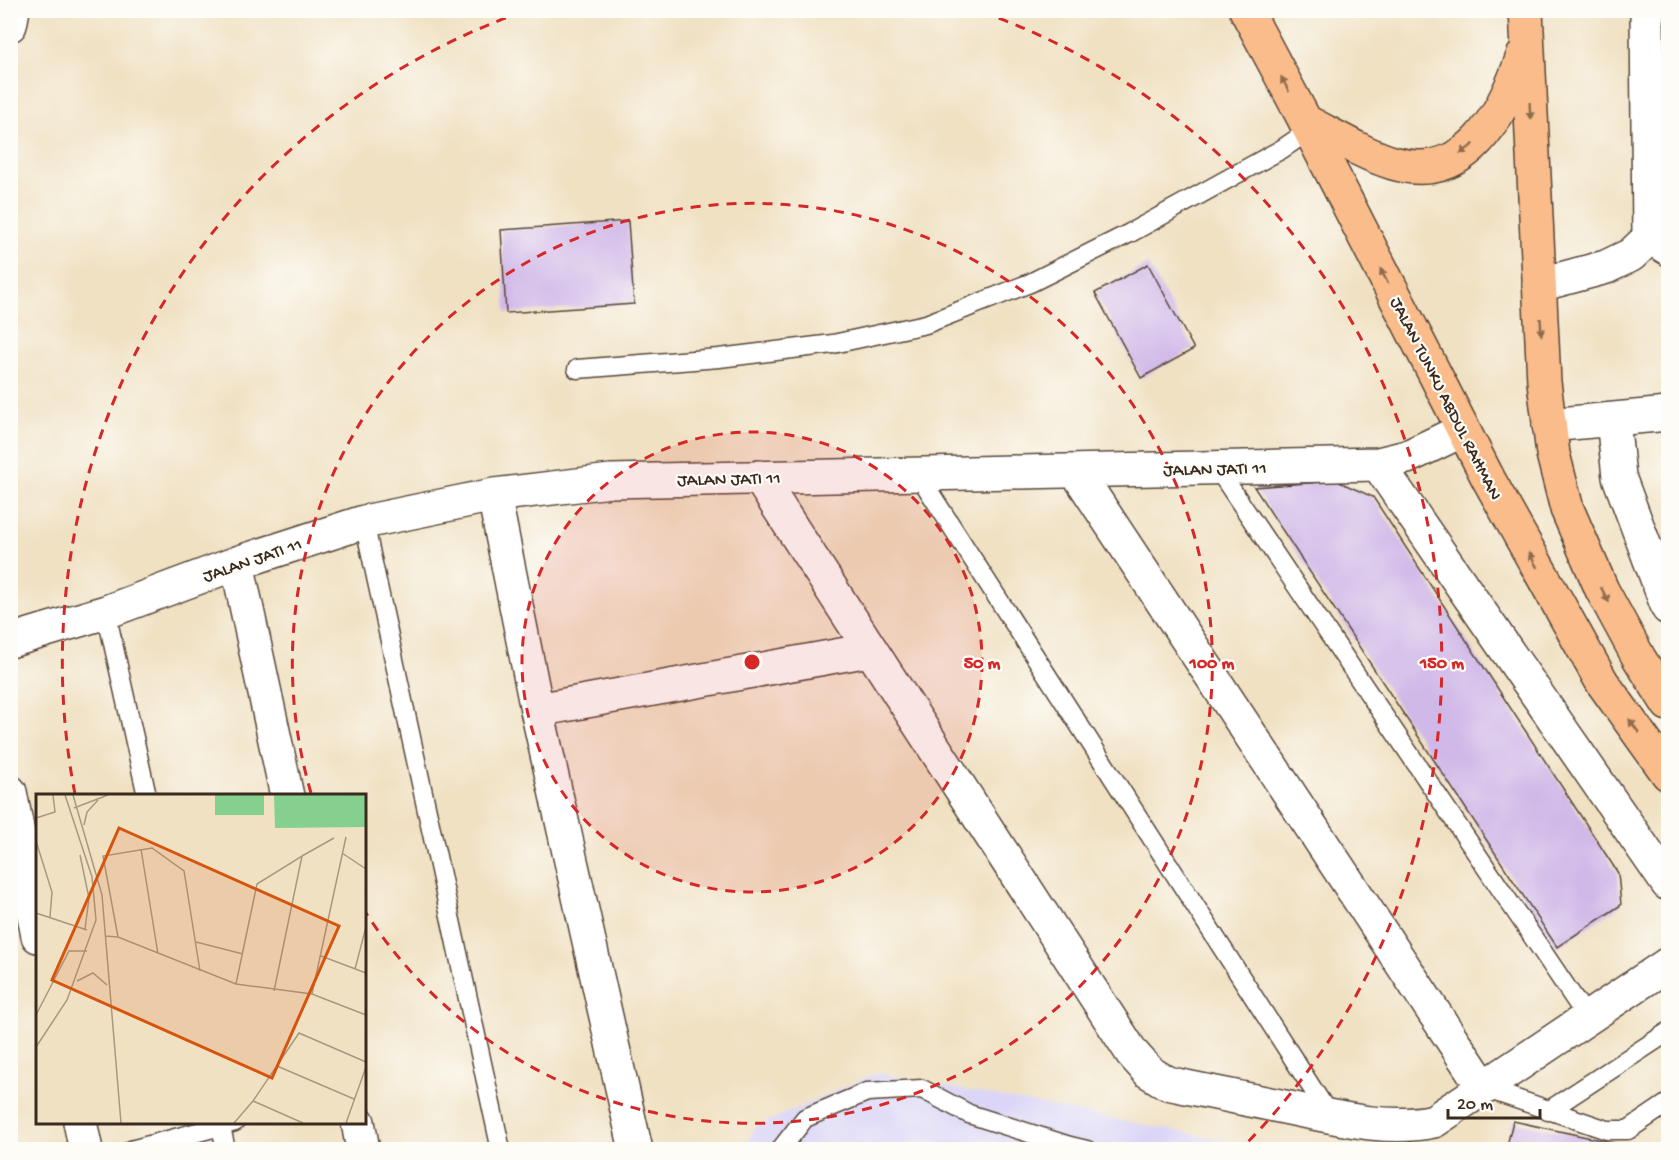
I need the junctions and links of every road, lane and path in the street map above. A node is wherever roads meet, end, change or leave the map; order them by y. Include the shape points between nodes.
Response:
1 (13, 10) edge
2 (1246, 10) edge
3 (1526, 10) edge
4 (1647, 10) edge
5 (10, 25) edge
6 (1527, 45) junction
7 (1308, 125) junction
8 (1659, 247) edge
9 (1539, 285) junction
10 (577, 369) dead end
11 (1668, 414) edge
12 (1613, 419) junction
13 (1549, 425) junction
14 (1463, 430) junction
15 (1378, 464) junction
16 (1217, 468) junction
17 (1076, 471) junction
18 (918, 474) junction
19 (759, 477) junction
20 (494, 495) junction
21 (364, 522) junction
22 (237, 563) junction
23 (1668, 608) edge
24 (106, 612) junction
25 (10, 641) edge
26 (869, 650) junction
27 (1668, 704) edge
28 (537, 710) junction
29 (1668, 774) edge
30 (10, 792) edge
31 (147, 794) edge
32 (287, 794) edge
33 (1668, 884) edge
34 (27, 925) edge
35 (1668, 964) edge
36 (1588, 1019) junction
37 (1668, 1032) edge
38 (1484, 1088) junction
39 (1668, 1103) edge
40 (1548, 1111) junction
41 (1330, 1116) junction
42 (80, 1124) edge
43 (225, 1124) edge
44 (358, 1124) edge
45 (1077, 1148) edge
46 (86, 1149) edge
47 (131, 1149) edge
48 (226, 1149) edge
49 (363, 1149) edge
50 (501, 1149) edge
51 (636, 1149) edge
52 (780, 1149) edge

1 - 5 street
7 -> 2 main road, JALAN TUNKU ABDUL RAHMAN
3 - 6 main road
4 - 8 street
6 -> 7 main road via 1500,111 1482,138 1439,165 1427,168 1393,163
6 -> 9 main road
7 - 10 lane via 1282,149 1120,238 1030,283 926,324 822,345
14 -> 7 main road, JALAN TUNKU ABDUL RAHMAN
8 - 9 street via 1606,267
9 -> 13 main road
11 - 12 street
12 - 13 street
12 - 23 street via 1619,477
13 -> 27 main road via 1552,454 1567,509 1602,590
14 - 15 street, JALAN JATI 11 via 1407,457
29 -> 14 main road, JALAN TUNKU ABDUL RAHMAN via 1602,682
15 - 16 street, JALAN JATI 11
15 - 33 street
16 - 17 street, JALAN JATI 11
16 - 36 lane
17 - 18 street, JALAN JATI 11
17 - 38 street
18 - 19 street, JALAN JATI 11
18 - 41 lane
19 - 20 street, JALAN JATI 11 via 611,481
19 - 26 street
20 - 21 street, JALAN JATI 11
20 - 28 street
21 - 22 street, JALAN JATI 11
21 - 50 lane
22 - 24 street, JALAN JATI 11
22 - 32 street
24 - 25 street, JALAN JATI 11
24 - 31 lane
26 - 28 street
26 - 41 street via 1132,1053 1149,1072 1167,1083
28 - 51 street
30 - 34 street
35 - 36 street
36 - 38 street
37 - 40 lane
38 - 40 lane
38 - 41 street via 1434,1121 1417,1125
39 - 40 lane via 1628,1130 1607,1130
42 - 46 street
43 - 47 lane
43 - 48 lane
44 - 49 street
45 - 52 lane via 969,1114 922,1089 867,1092 805,1118

